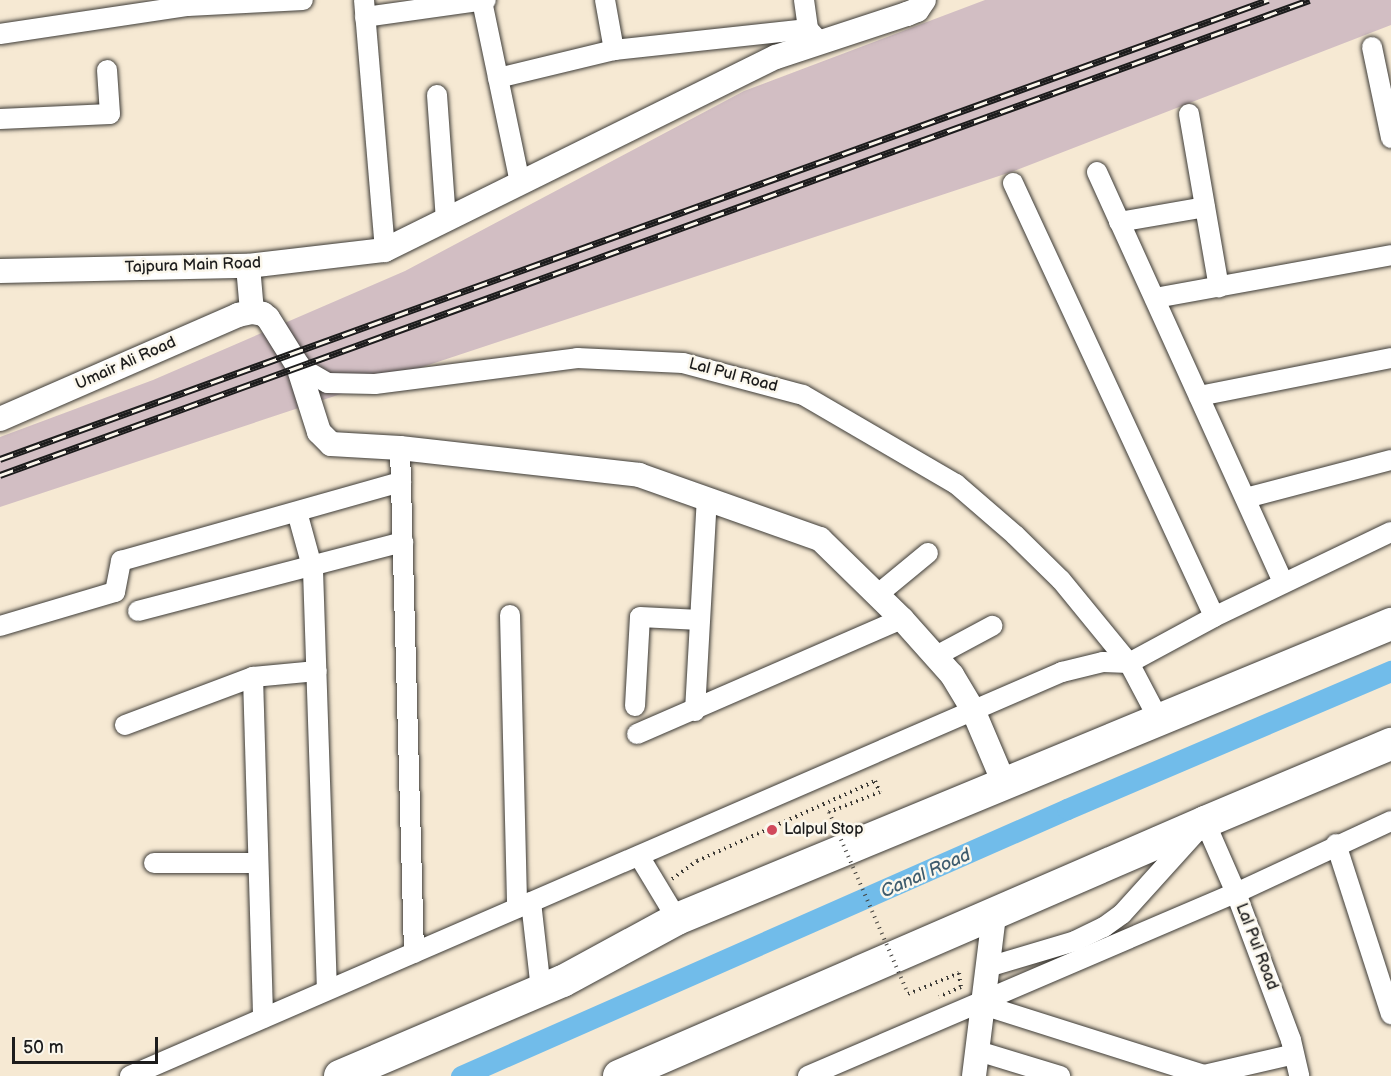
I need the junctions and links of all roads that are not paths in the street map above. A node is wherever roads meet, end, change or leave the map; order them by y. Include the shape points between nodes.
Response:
1 (303, 0) edge
2 (486, 0) edge
3 (605, 0) edge
4 (804, 0) edge
5 (924, 0) edge
6 (270, 1) edge
7 (482, 1) edge
8 (365, 9) edge
9 (0, 34) edge
10 (814, 35) junction
11 (1372, 46) dead end
12 (614, 50) junction
13 (106, 70) dead end
14 (498, 78) junction
15 (437, 95) dead end
16 (1189, 114) dead end
17 (0, 119) edge
18 (1391, 138) edge
19 (1097, 172) dead end
20 (520, 183) junction
21 (1013, 183) dead end
22 (1205, 207) junction
23 (446, 220) junction
24 (1119, 222) junction
25 (385, 250) junction
26 (1391, 255) edge
27 (248, 266) junction
28 (0, 271) edge
29 (1219, 287) junction
30 (1155, 298) junction
31 (252, 312) junction
32 (1391, 358) edge
33 (298, 366) junction
34 (1199, 396) junction
35 (0, 419) edge
36 (400, 448) junction
37 (1391, 460) edge
38 (401, 482) junction
39 (1246, 498) junction
40 (707, 499) junction
41 (297, 512) junction
42 (1391, 532) edge
43 (403, 542) junction
44 (928, 554) dead end
45 (312, 566) junction
46 (1283, 582) junction
47 (877, 595) junction
48 (138, 611) dead end
49 (510, 615) dead end
50 (1214, 617) junction
51 (902, 619) junction
52 (700, 620) junction
53 (1391, 624) edge
54 (0, 626) edge
55 (992, 626) dead end
56 (936, 656) junction
57 (1129, 663) junction
58 (317, 671) junction
59 (253, 677) junction
60 (635, 706) dead end
61 (973, 710) junction
62 (695, 711) junction
63 (1159, 720) junction
64 (124, 725) dead end
65 (637, 734) dead end
66 (1391, 744) edge
67 (1004, 783) junction
68 (1391, 821) edge
69 (1205, 822) junction
70 (1336, 844) junction
71 (639, 856) junction
72 (154, 863) dead end
73 (258, 863) junction
74 (1236, 893) junction
75 (524, 905) junction
76 (994, 915) junction
77 (676, 919) junction
78 (414, 952) junction
79 (988, 968) junction
80 (327, 990) junction
81 (540, 990) junction
82 (984, 1002) junction
83 (1391, 1014) edge
84 (262, 1018) junction
85 (978, 1051) junction
86 (1294, 1054) junction
87 (130, 1076) edge
88 (340, 1076) edge
89 (619, 1076) edge
90 (808, 1076) edge
91 (974, 1076) edge
92 (1060, 1076) edge
93 (1299, 1076) edge

1 - 6 street
2 - 7 street
3 - 12 street
4 - 10 street
5 - 10 street, Tajpura Main Road via 917,10 907,14
6 - 9 street via 188,6
7 - 8 street
7 - 14 street
8 - 25 street
10 - 12 street
10 - 20 street, Tajpura Main Road
11 - 18 street
12 - 14 street
13 - 17 street via 110,114
14 - 20 street
15 - 23 street
16 - 22 street
19 - 24 street
20 - 23 street, Tajpura Main Road
21 - 50 street
22 - 24 street
22 - 29 street
23 - 25 street, Tajpura Main Road
24 - 30 street
25 - 27 street, Tajpura Main Road
26 - 29 street
27 - 28 street, Tajpura Main Road
27 - 31 street
29 - 30 street
30 - 34 street
31 - 33 street, Lal Pul Road via 268,318
31 - 35 street, Umair Ali Road
32 - 34 street
33 - 36 street via 319,432 332,444
33 - 57 street, Lal Pul Road via 328,383 375,384 578,358 683,363 804,395 956,484 1061,580
34 - 39 street
36 - 38 street
36 - 40 street via 639,475
37 - 39 street
38 - 41 street
38 - 43 street
39 - 46 street
40 - 47 street via 820,538
40 - 52 street
41 - 45 street
41 - 54 street via 121,561 115,592
42 - 46 street
43 - 45 street
43 - 78 street
44 - 47 street
45 - 48 street
45 - 58 street
46 - 50 street
47 - 51 street
49 - 75 street
50 - 57 street
51 - 56 street
51 - 62 street
52 - 60 street via 640,617
52 - 62 street
53 - 63 highway
55 - 56 street
56 - 61 street
57 - 61 street via 1103,662 1062,672
57 - 63 street, Lal Pul Road
58 - 59 street
58 - 80 street
59 - 64 street
59 - 73 street
61 - 67 street
61 - 71 street
62 - 65 street
63 - 67 highway
66 - 69 highway
67 - 77 highway
68 - 70 street
69 - 74 street, Lal Pul Road
69 - 76 highway
69 - 79 street via 1122,914 1104,927 1075,941
70 - 74 street
70 - 83 street
71 - 75 street
71 - 77 street
72 - 73 street
73 - 84 street
74 - 82 street
74 - 86 street, Lal Pul Road
75 - 78 street
75 - 81 street
76 - 79 street
76 - 89 highway
77 - 81 highway via 581,972
78 - 80 street
79 - 82 street
80 - 84 street
81 - 88 highway
82 - 85 street
82 - 86 street via 1204,1075
82 - 90 street
84 - 87 street
85 - 91 street
85 - 92 street
86 - 93 street, Lal Pul Road

